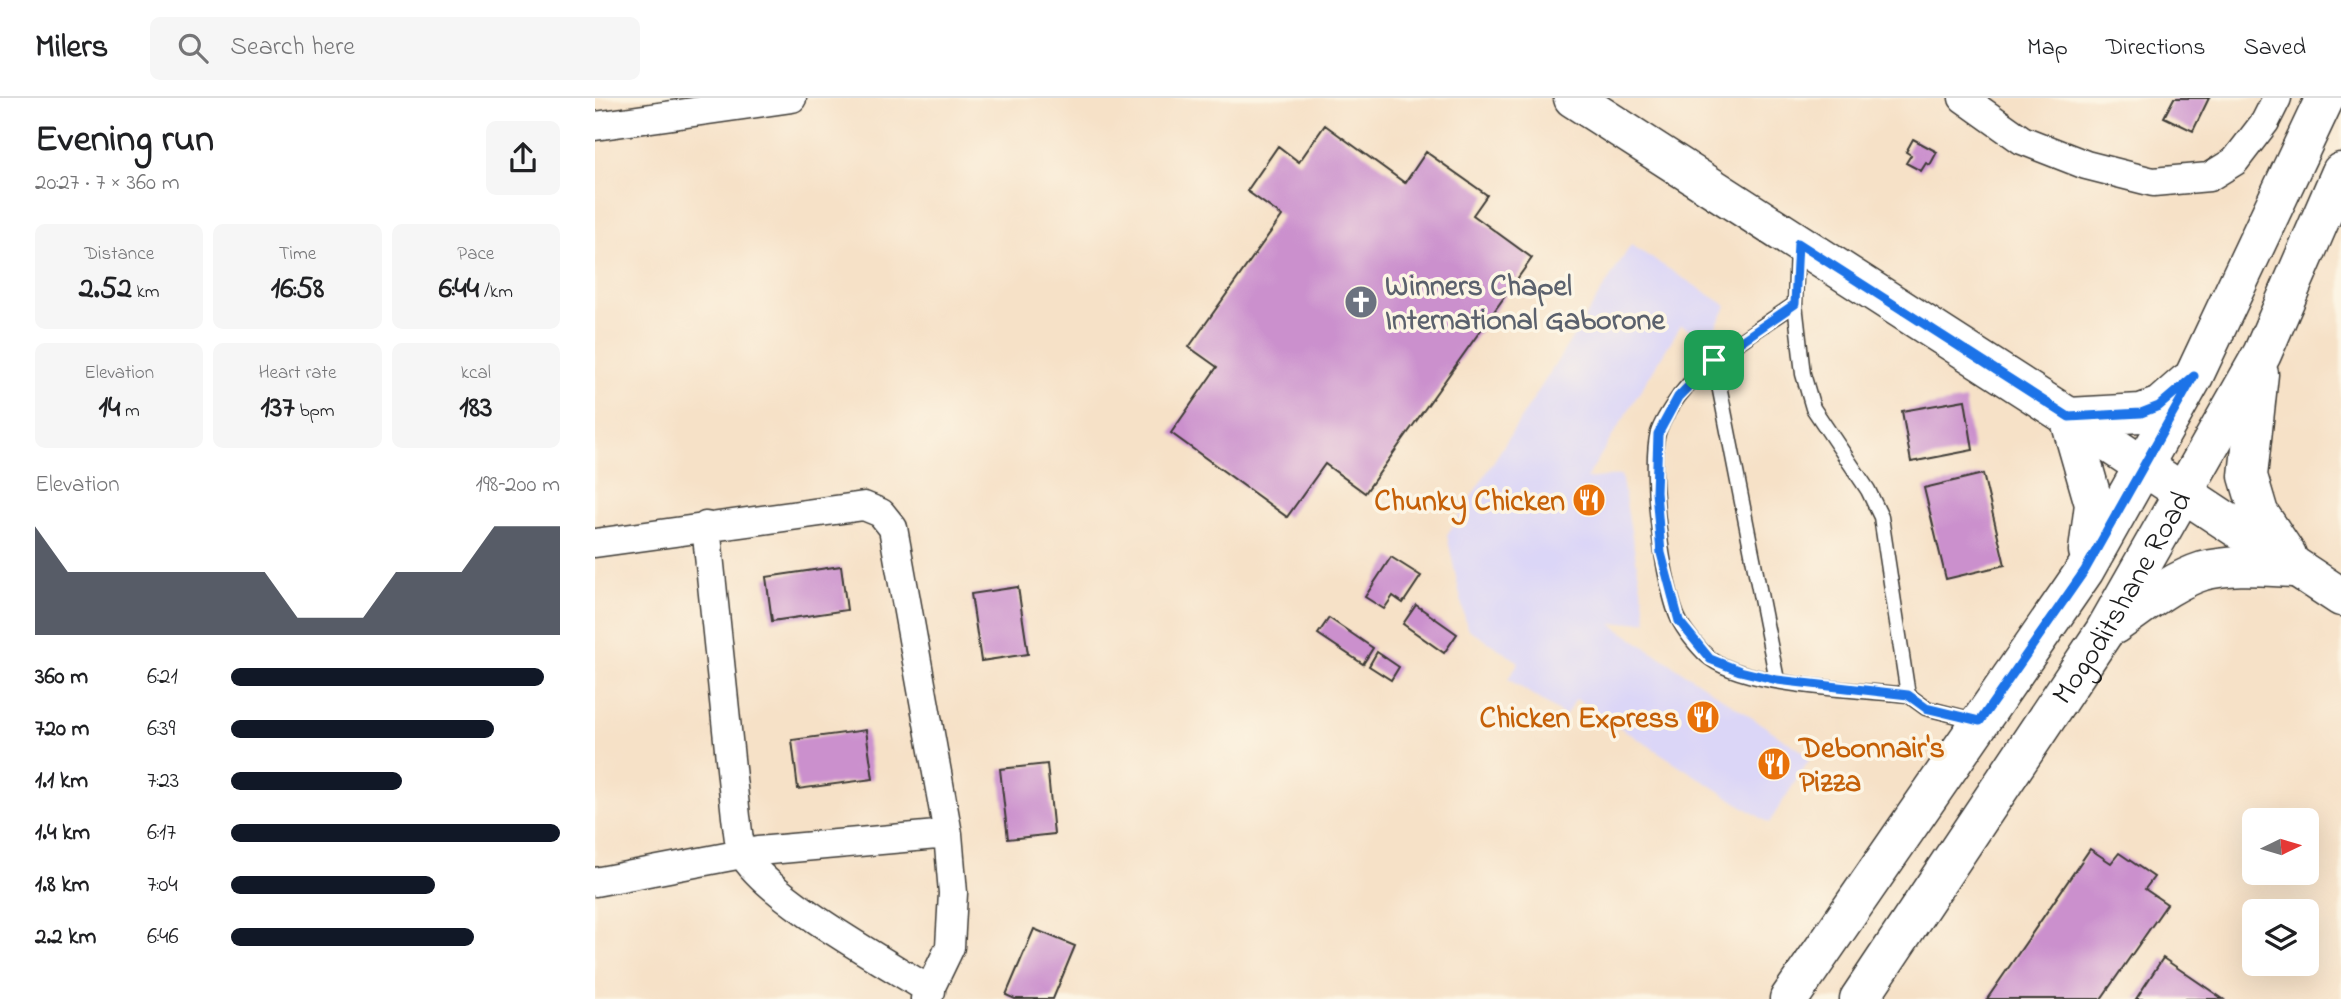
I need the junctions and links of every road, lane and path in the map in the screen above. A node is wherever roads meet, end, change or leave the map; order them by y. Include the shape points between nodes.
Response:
1 (792, 98) edge
2 (1573, 98) edge
3 (1963, 98) edge
4 (2277, 98) edge
5 (2325, 98) edge
6 (1610, 110) edge
7 (595, 126) edge
8 (2341, 172) edge
9 (1798, 243) junction
10 (1795, 304) junction
11 (2262, 354) junction
12 (1714, 360) junction
13 (2194, 376) junction
14 (2069, 417) junction
15 (2144, 468) junction
16 (2185, 494) junction
17 (706, 526) junction
18 (595, 543) edge
19 (2296, 568) junction
20 (2085, 570) junction
21 (2341, 597) edge
22 (2104, 632) junction
23 (1777, 680) junction
24 (1908, 695) junction
25 (1980, 721) junction
26 (948, 834) junction
27 (743, 854) junction
28 (595, 882) edge
29 (928, 995) edge
30 (1789, 999) edge
31 (1859, 999) edge

1 - 7 street
2 - 6 main road
3 - 4 street via 2022,139 2086,164 2153,182 2209,177 2235,161 2266,122
5 - 13 main road, Mogoditshane Road
6 - 9 main road
8 - 11 main road, Mogoditshane Road
9 - 10 lane
9 - 14 main road
10 - 12 lane
10 - 24 lane via 1803,374 1813,408 1881,517
11 - 16 main road, Mogoditshane Road
11 - 19 main road via 2248,476 2259,513
12 - 23 lane
12 - 23 lane via 1678,397 1658,434 1661,553 1679,621 1710,659
13 - 14 main road via 2159,406 2141,413
13 - 15 main road, Mogoditshane Road
14 - 15 main road
14 - 20 main road via 2094,504
15 - 16 main road
15 - 20 main road, Mogoditshane Road
16 - 19 main road
16 - 22 main road, Mogoditshane Road
17 - 18 street
17 - 26 street via 864,506 881,513 893,528
17 - 27 street
19 - 21 main road
19 - 22 main road via 2237,566 2203,572 2168,588
20 - 25 main road, Mogoditshane Road
22 - 31 main road, Mogoditshane Road
23 - 24 lane
24 - 25 lane via 1926,708
25 - 30 main road, Mogoditshane Road
26 - 27 street
26 - 29 street via 954,919 950,947
27 - 28 street
27 - 29 street via 796,904

